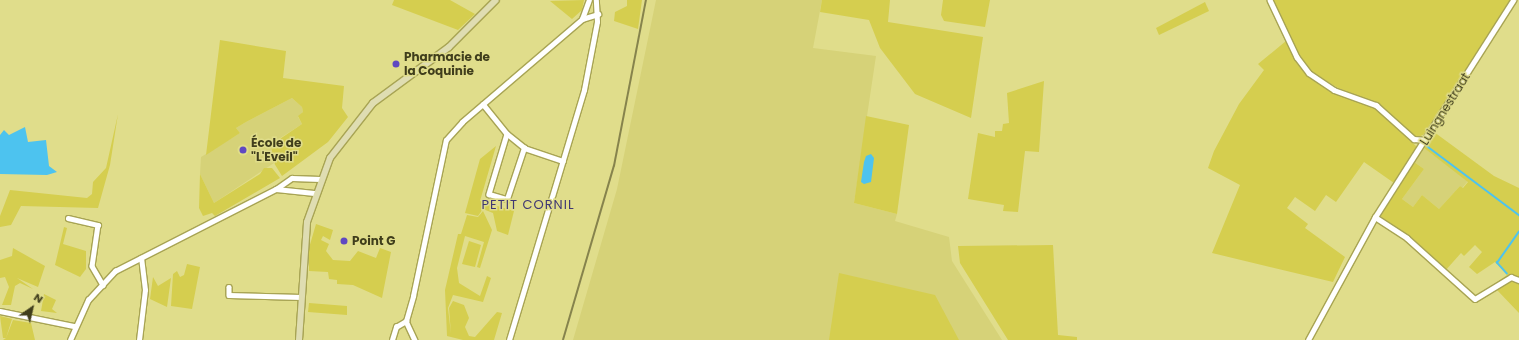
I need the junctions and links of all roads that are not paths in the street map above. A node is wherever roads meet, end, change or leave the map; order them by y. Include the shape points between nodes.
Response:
1 (496, 0) edge
2 (588, 0) edge
3 (596, 0) edge
4 (1270, 0) edge
5 (1513, 0) edge
6 (598, 14) junction
7 (582, 19) junction
8 (483, 104) junction
9 (507, 134) junction
10 (1427, 139) junction
11 (524, 148) junction
12 (563, 161) junction
13 (320, 179) junction
14 (276, 189) junction
15 (314, 193) junction
16 (1375, 217) junction
17 (68, 218) dead end
18 (141, 258) junction
19 (1519, 280) edge
20 (103, 285) junction
21 (229, 287) dead end
22 (301, 297) junction
23 (0, 311) edge
24 (406, 321) junction
25 (74, 326) junction
26 (70, 340) edge
27 (139, 340) edge
28 (299, 340) edge
29 (392, 340) edge
30 (415, 340) edge
31 (509, 340) edge
32 (1308, 340) edge

1 - 13 main road via 449,47 384,93 357,118 330,158
2 - 7 street
3 - 6 street
4 - 10 street via 1297,57 1309,73 1334,90 1376,105 1414,140
5 - 10 street, Luingnestraat
6 - 7 street
6 - 12 street via 584,90
7 - 8 street
8 - 9 street
8 - 24 street via 446,140
9 - 11 street
9 - 11 street via 489,194 508,199
10 - 16 street, Luingnestraat
11 - 12 street
12 - 31 street
13 - 14 street via 296,176
13 - 15 main road
14 - 15 street
14 - 18 street
15 - 22 main road via 307,222
16 - 19 street via 1407,238 1475,299 1511,277
16 - 32 street, Luingnestraat
17 - 20 street via 98,225 92,266
18 - 20 street via 115,271
18 - 27 street via 145,290
20 - 25 street via 88,300
21 - 22 street via 229,295
22 - 28 main road
23 - 25 street
24 - 29 street via 396,327
24 - 30 street
25 - 26 street

